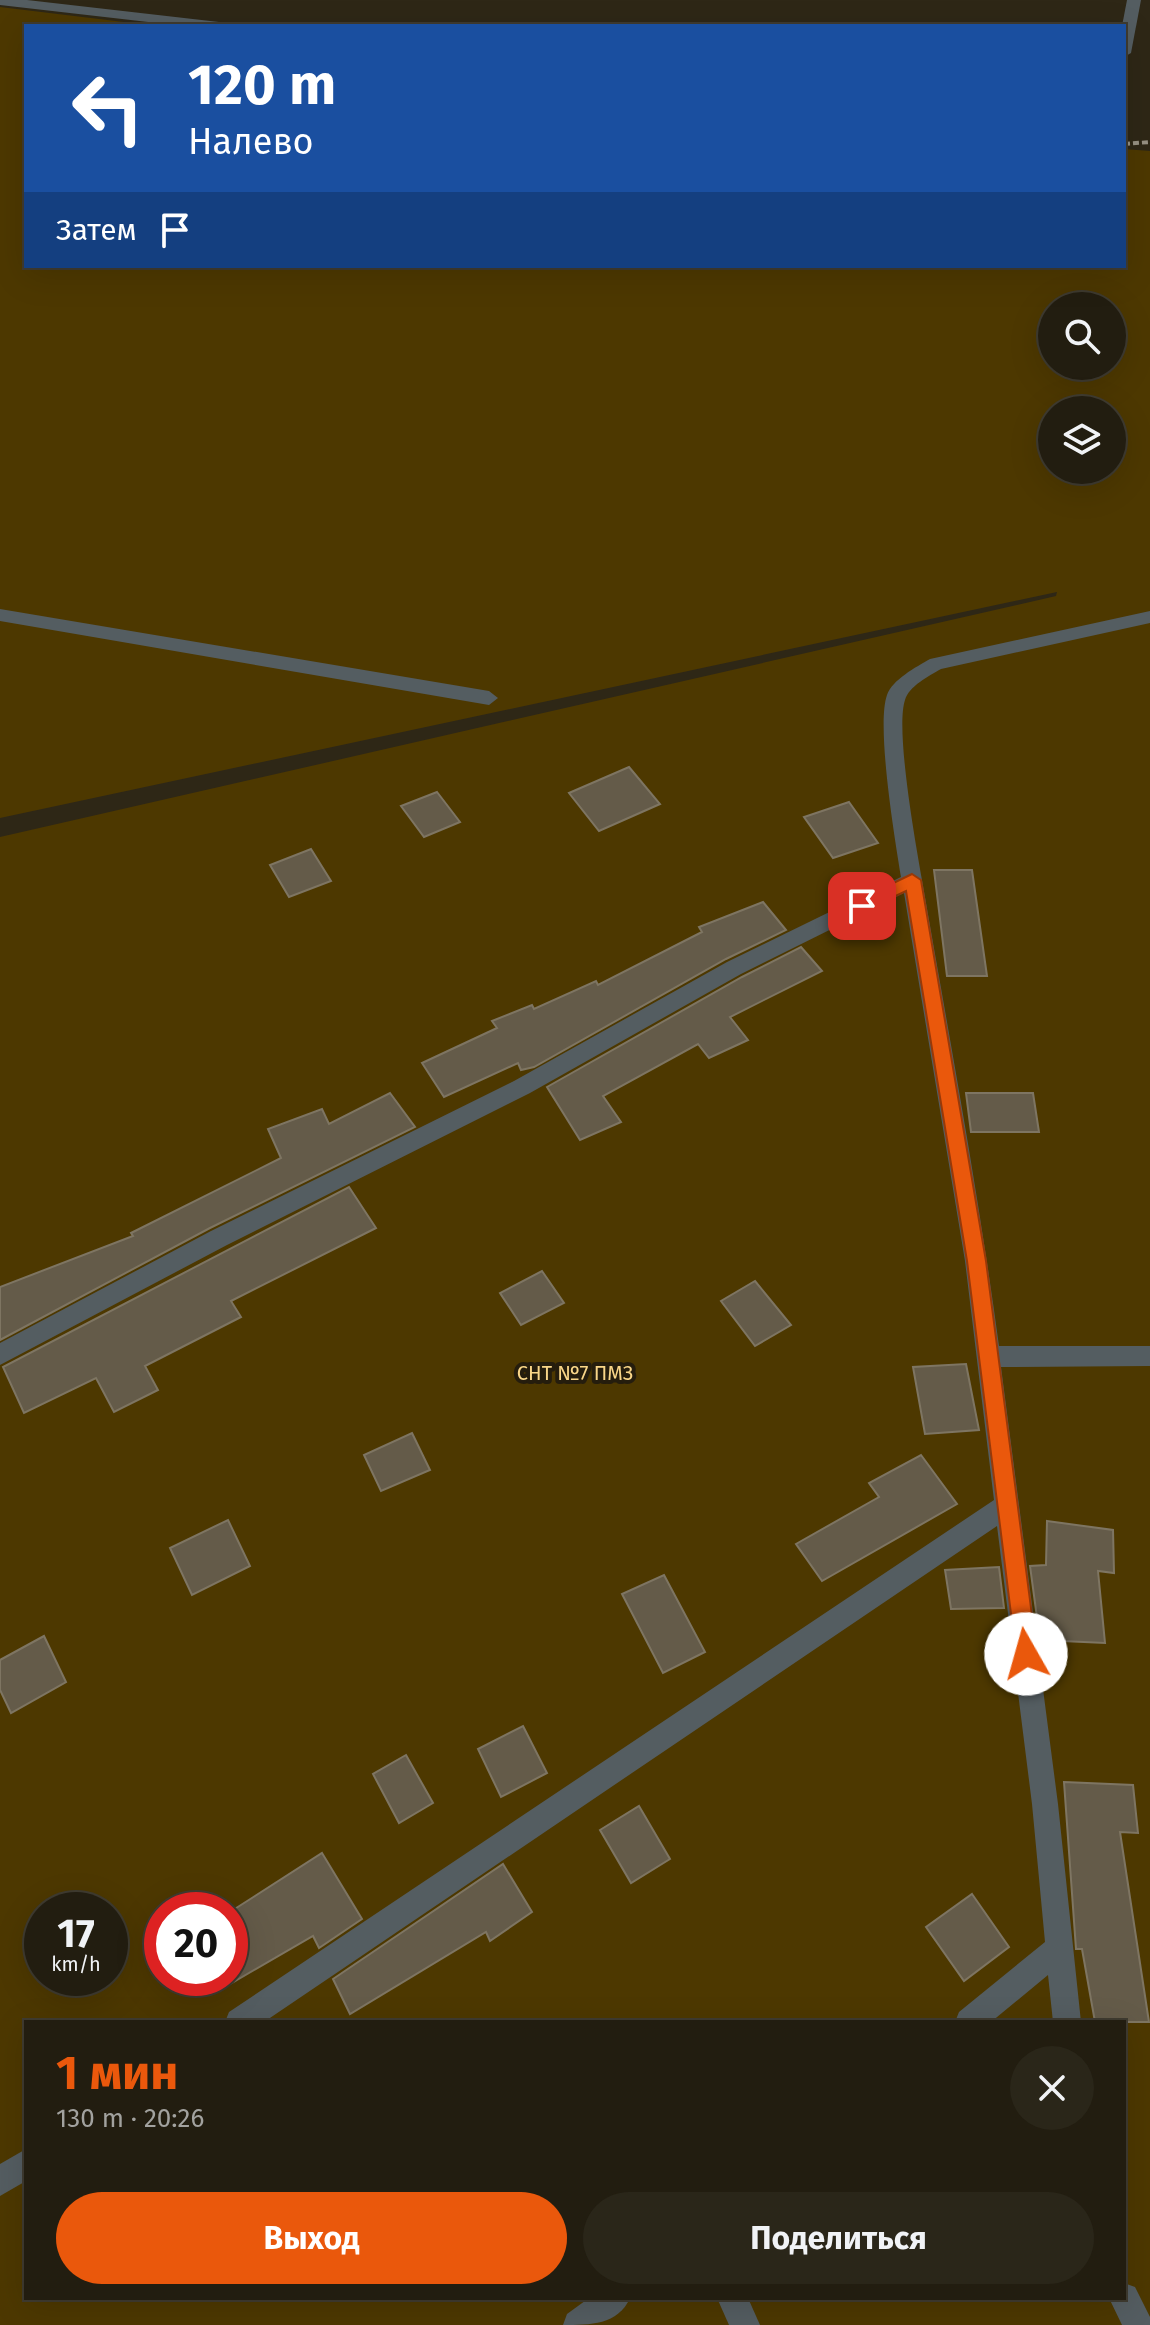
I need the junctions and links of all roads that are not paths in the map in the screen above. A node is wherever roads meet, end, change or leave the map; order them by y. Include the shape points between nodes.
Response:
1 (1134, 0) edge
2 (0, 1) edge
3 (201, 24) edge
4 (1126, 42) edge
5 (0, 615) edge
6 (1150, 617) edge
7 (489, 698) dead end
8 (912, 880) junction
9 (0, 1355) edge
10 (1150, 1356) edge
11 (988, 1357) junction
12 (1007, 1505) junction
13 (1060, 1948) junction
14 (242, 2020) edge
15 (971, 2020) edge
16 (1067, 2020) edge
17 (24, 2165) edge
18 (0, 2181) edge
19 (612, 2300) edge
20 (733, 2300) edge
21 (1125, 2300) edge
22 (578, 2325) edge
23 (745, 2325) edge
24 (1138, 2325) edge

1 - 4 lane
2 - 3 lane
5 - 7 lane
6 - 8 lane via 936,664 896,695 894,734
8 - 9 lane via 734,968 522,1087 219,1238
8 - 11 lane
10 - 11 lane
11 - 12 lane
12 - 13 lane
12 - 14 lane
13 - 15 lane
13 - 16 lane
17 - 18 lane
19 - 22 lane
20 - 23 lane
21 - 24 lane

